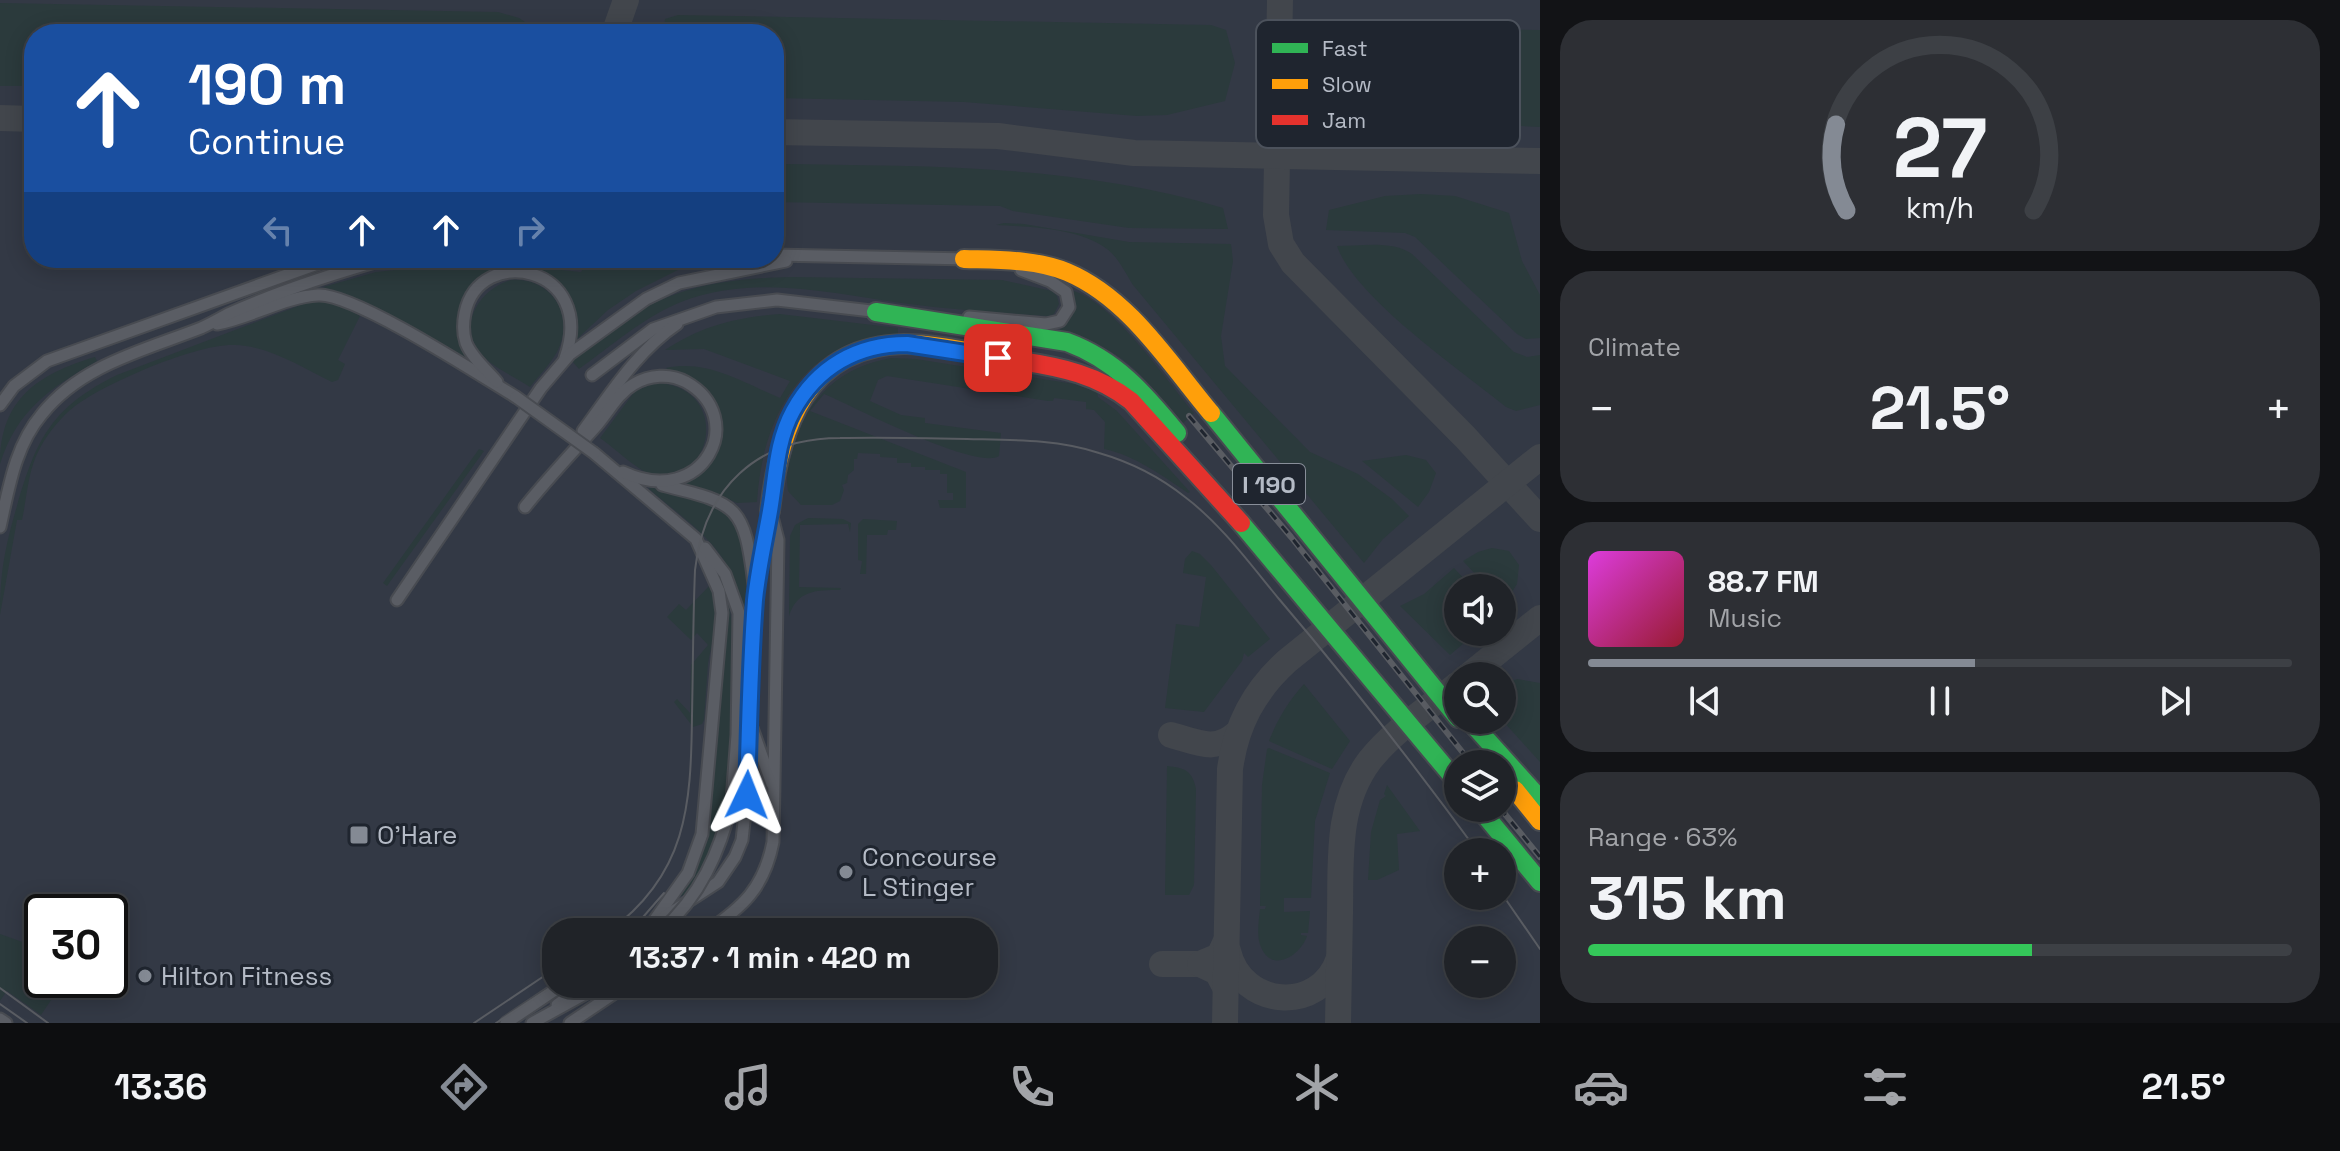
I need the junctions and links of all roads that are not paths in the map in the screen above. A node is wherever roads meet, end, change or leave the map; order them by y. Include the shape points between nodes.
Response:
1 (784, 255) edge
2 (822, 256) junction
3 (964, 259) junction
4 (784, 262) edge
5 (306, 268) edge
6 (356, 268) edge
7 (744, 268) edge
8 (716, 307) junction
9 (876, 312) junction
10 (205, 327) junction
11 (564, 359) junction
12 (592, 375) dead end
13 (504, 390) junction
14 (0, 405) edge
15 (608, 464) junction
16 (555, 470) junction
17 (648, 481) junction
18 (525, 507) dead end
19 (770, 511) junction
20 (0, 527) edge
21 (1248, 530) junction
22 (696, 539) junction
23 (755, 597) junction
24 (397, 600) dead end
25 (1403, 650) junction
26 (1444, 693) edge
27 (1444, 701) edge
28 (750, 722) junction
29 (1471, 734) edge
30 (1482, 734) edge
31 (1483, 750) edge
32 (1444, 766) edge
33 (1516, 791) edge
34 (775, 792) junction
35 (1540, 799) edge
36 (1540, 821) edge
37 (1491, 822) edge
38 (1540, 882) edge
39 (658, 918) edge
40 (667, 918) edge
41 (670, 918) edge
42 (724, 918) edge
43 (543, 998) edge
44 (567, 998) edge
45 (580, 998) edge
46 (607, 998) edge
47 (547, 1013) junction
48 (0, 1019) edge
49 (6, 1023) edge
50 (506, 1023) edge
51 (532, 1023) edge
52 (570, 1023) edge

1 - 2 street
2 - 3 street
2 - 4 street
3 - 9 street via 1009,266 1050,281 1066,292 1068,312 1060,321 1046,324
3 - 25 highway, I 190 via 1015,260 1064,271 1106,294 1133,320
5 - 14 street via 47,361 14,386
6 - 10 street
7 - 11 street via 679,283 646,299
8 - 9 street via 777,300
8 - 12 street via 653,329
8 - 16 street via 677,324 653,342
9 - 21 highway via 1067,342 1107,359 1138,385
10 - 13 street via 304,298 334,297 378,316
10 - 20 street via 106,365 52,402 18,455
11 - 13 street via 571,323 560,292 526,272 492,278 473,294 463,327 471,352
11 - 24 street
13 - 15 street, bridge
15 - 17 street
15 - 22 street
16 - 17 street via 627,388 671,376 695,387 706,400 714,419 714,441 691,474 673,481
16 - 18 street
17 - 23 street via 711,498 731,509 747,537
19 - 21 highway via 781,443 809,387 853,354 907,344 1082,372 1108,383 1131,401
19 - 23 street
19 - 34 street via 778,540
21 - 32 highway, I 190
22 - 39 street via 719,591 722,613 702,834 688,873
22 - 41 street, bridge via 725,574 739,613 732,801 717,853 700,886 683,910
23 - 28 street
25 - 26 highway
25 - 27 highway, I 190
28 - 34 street
28 - 40 street via 745,824 735,857 718,882
29 - 31 highway, I 190
30 - 35 highway
33 - 36 highway
34 - 42 street via 773,842 765,873 747,900
37 - 38 highway
43 - 50 street
44 - 47 street
45 - 47 street
46 - 52 street
47 - 51 street
48 - 49 street

